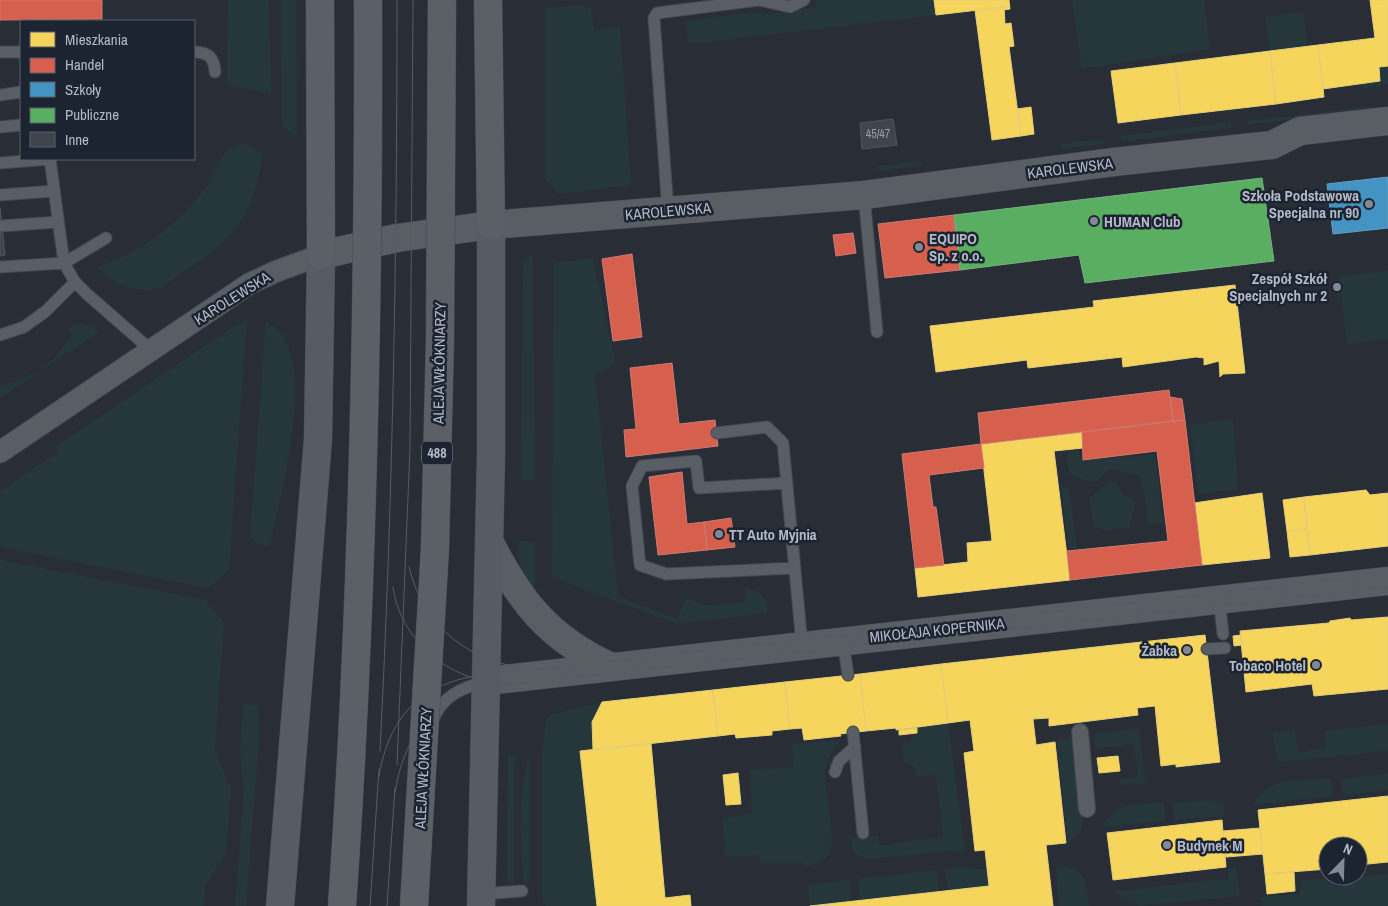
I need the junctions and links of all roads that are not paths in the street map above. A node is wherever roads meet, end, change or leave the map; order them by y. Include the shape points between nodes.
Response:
1 (320, 0) edge
2 (368, 0) edge
3 (442, 0) edge
4 (488, 0) edge
5 (804, 0) edge
6 (0, 52) edge
7 (20, 52) edge
8 (195, 52) edge
9 (215, 72) dead end
10 (20, 92) edge
11 (0, 95) edge
12 (1388, 121) edge
13 (20, 125) edge
14 (0, 127) edge
15 (38, 160) edge
16 (50, 160) edge
17 (0, 163) edge
18 (54, 191) junction
19 (0, 195) edge
20 (864, 195) junction
21 (668, 211) junction
22 (58, 222) junction
23 (491, 225) junction
24 (0, 226) edge
25 (106, 238) dead end
26 (322, 255) junction
27 (64, 263) junction
28 (0, 267) edge
29 (75, 282) junction
30 (877, 332) dead end
31 (0, 335) edge
32 (151, 350) junction
33 (717, 433) dead end
34 (0, 452) edge
35 (787, 482) junction
36 (490, 541) junction
37 (795, 568) junction
38 (1388, 581) edge
39 (1219, 599) junction
40 (1223, 634) dead end
41 (843, 641) junction
42 (802, 645) junction
43 (1225, 648) dead end
44 (1207, 649) dead end
45 (609, 666) junction
46 (848, 675) dead end
47 (487, 681) junction
48 (852, 732) dead end
49 (1080, 732) dead end
50 (855, 747) junction
51 (835, 772) dead end
52 (1087, 809) dead end
53 (863, 834) dead end
54 (522, 891) dead end
55 (481, 900) edge
56 (280, 906) edge
57 (342, 906) edge
58 (416, 906) edge

1 - 26 main road
2 - 57 main road, bridge via 367,327 362,544
3 - 58 main road, ALEJA WŁÓKNIARZY / 488, bridge via 440,339 434,548
4 - 23 main road
5 - 21 lane via 790,7 759,0 657,13 654,18
6 - 7 lane
8 - 9 lane via 210,56
10 - 11 lane
12 - 20 street, KAROLEWSKA via 1300,131 1272,145
13 - 14 lane
15 - 17 lane
16 - 18 lane
18 - 19 lane
18 - 22 lane
20 - 21 street, KAROLEWSKA
20 - 30 lane
21 - 23 street, KAROLEWSKA
22 - 24 lane
22 - 27 lane
23 - 26 street, KAROLEWSKA via 397,238
23 - 36 main road
25 - 27 lane
26 - 32 street, KAROLEWSKA via 250,284
26 - 56 main road via 318,439
27 - 28 lane
27 - 29 lane
29 - 31 lane via 24,327
29 - 32 lane
32 - 34 street, KAROLEWSKA
33 - 35 lane via 767,427 783,443
35 - 37 lane
35 - 37 lane via 699,488 696,461 642,466 632,486 640,565 666,574
36 - 45 street via 515,589 536,616 561,637
36 - 47 main road
37 - 42 lane
38 - 39 street, MIKOŁAJA KOPERNIKA
39 - 40 lane
39 - 41 street, MIKOŁAJA KOPERNIKA
41 - 42 street, MIKOŁAJA KOPERNIKA
41 - 46 lane
42 - 45 street, MIKOŁAJA KOPERNIKA
43 - 44 lane
45 - 47 street, MIKOŁAJA KOPERNIKA
47 - 55 main road
47 - 58 lane via 454,693 442,703 431,725
48 - 50 lane
49 - 52 street
50 - 51 lane via 839,761
50 - 53 lane
54 - 55 lane

